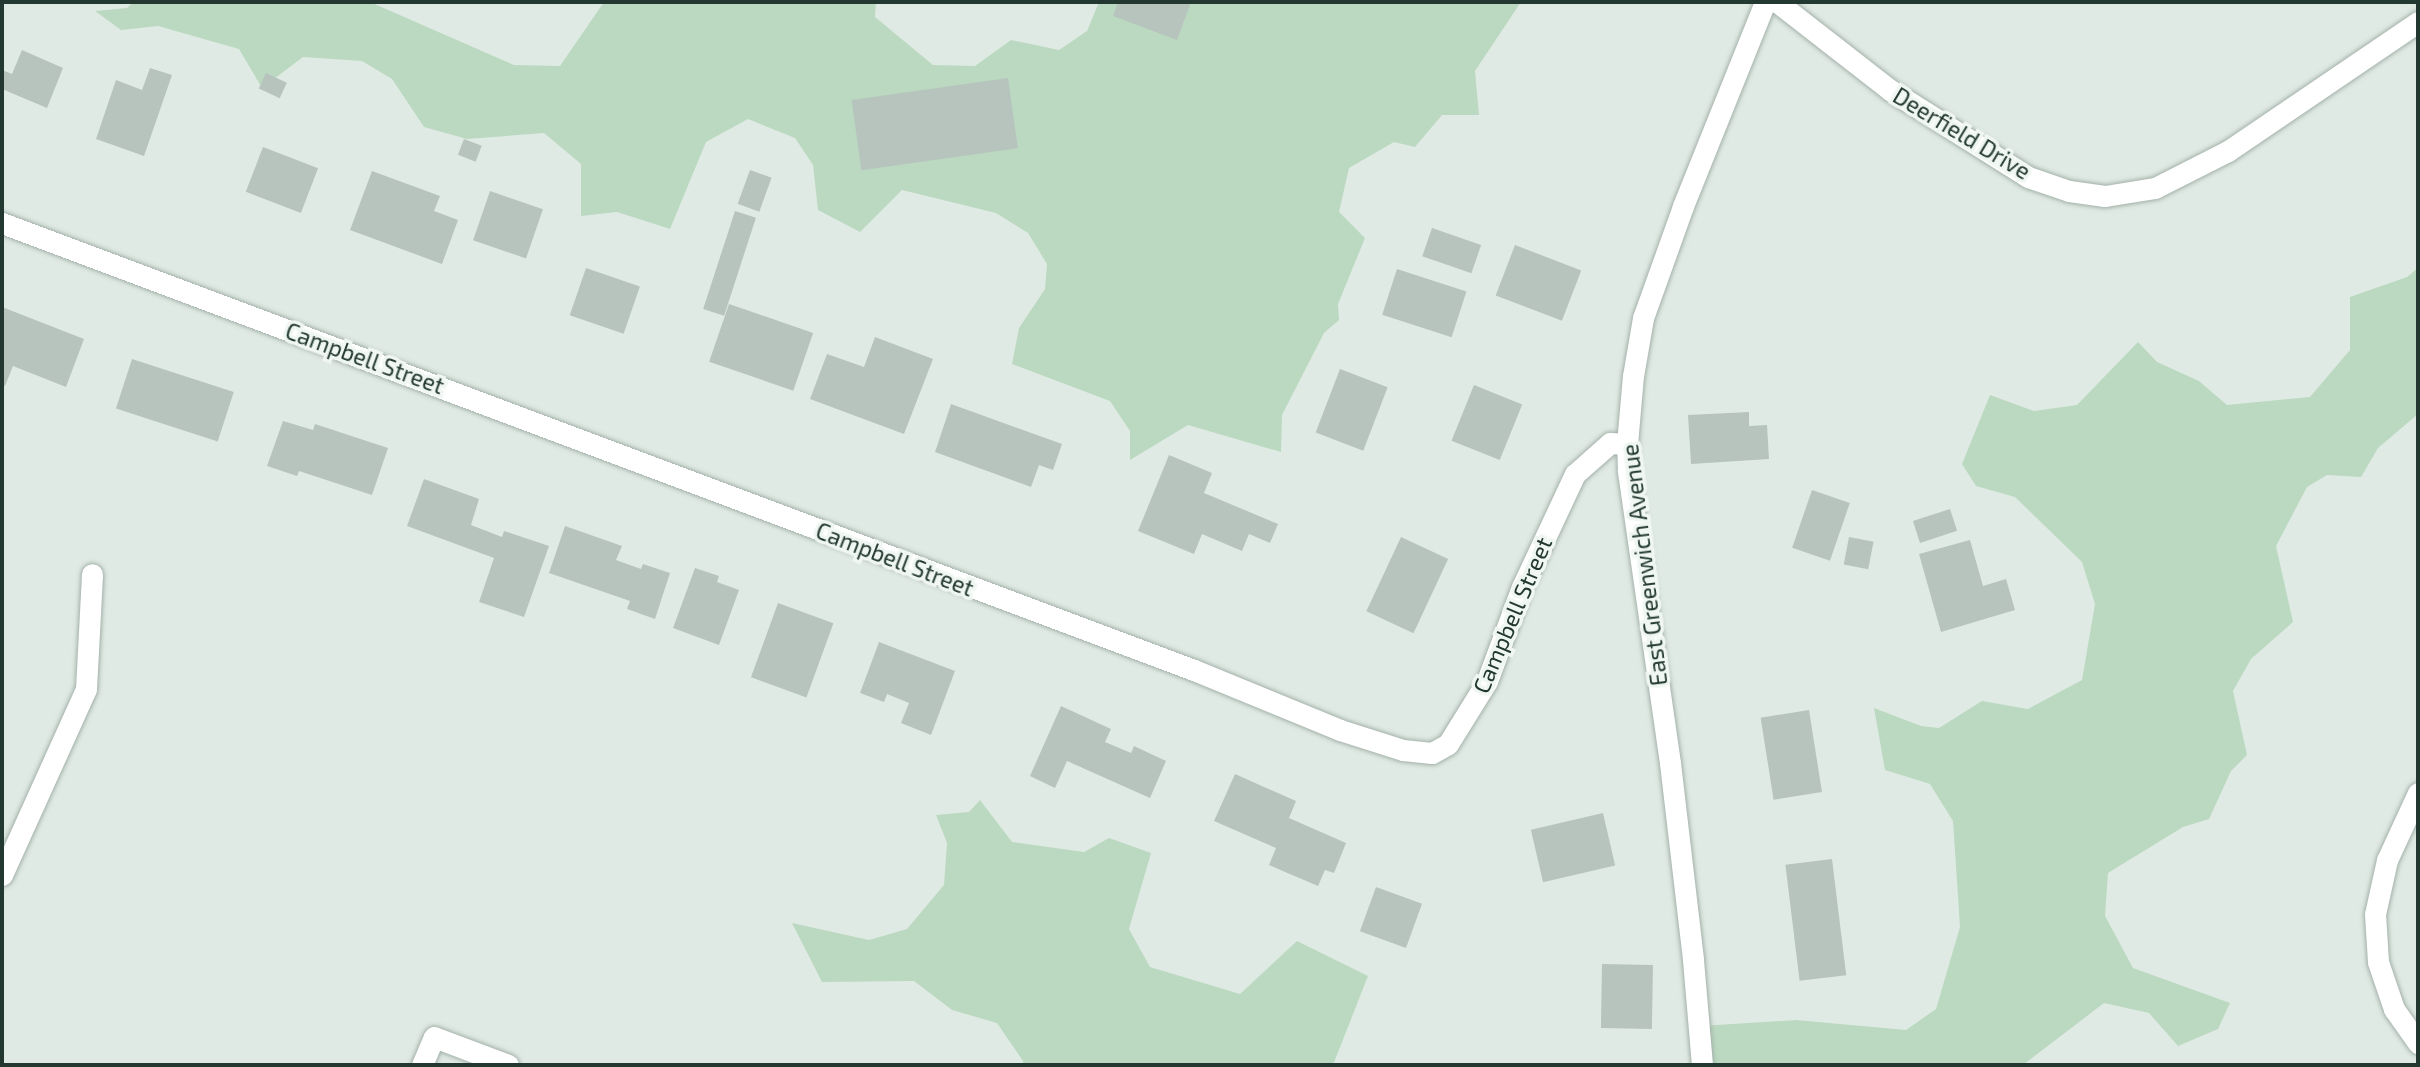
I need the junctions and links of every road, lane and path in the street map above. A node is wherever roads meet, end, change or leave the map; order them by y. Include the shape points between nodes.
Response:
1 (1765, 2) edge
2 (1777, 2) edge
3 (2418, 22) edge
4 (2, 223) edge
5 (1627, 444) junction
6 (92, 574) dead end
7 (2418, 793) edge
8 (2, 875) edge
9 (2418, 1043) edge
10 (422, 1065) edge
11 (508, 1065) edge
12 (1702, 1065) edge

1 - 5 street, East Greenwich Avenue via 1643,318
2 - 3 street, Deerfield Drive via 1890,90 2028,177 2105,197 2155,188 2228,150
4 - 5 street, Campbell Street via 1403,750 1432,753 1448,744 1487,681 1522,587 1574,474 1610,443
5 - 12 street, East Greenwich Avenue via 1672,776
6 - 8 street via 86,689
7 - 9 street via 2387,860 2375,914 2378,962 2394,1009
10 - 11 street via 435,1037

